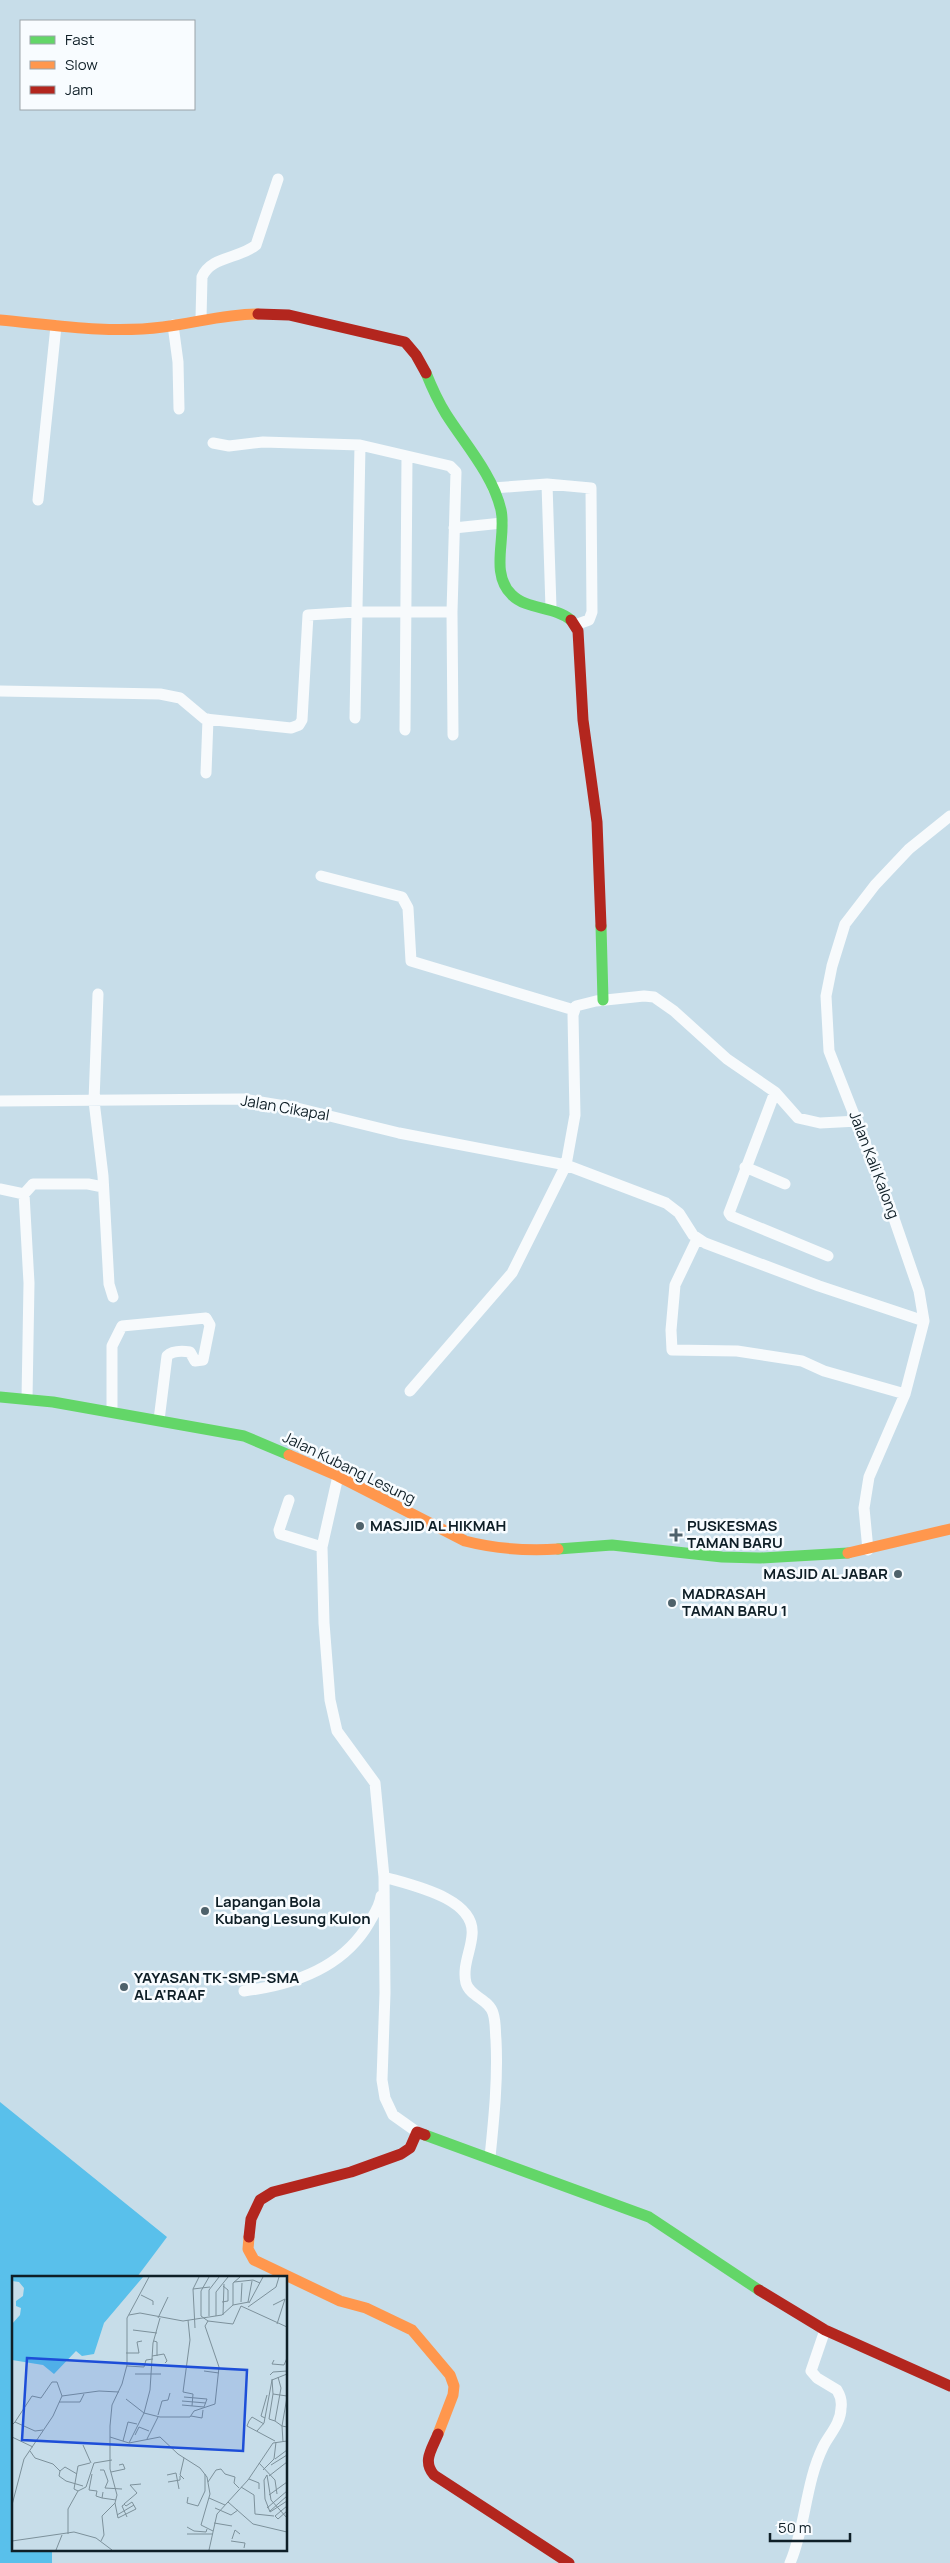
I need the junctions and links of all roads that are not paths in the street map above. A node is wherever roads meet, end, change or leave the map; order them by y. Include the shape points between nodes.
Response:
1 (278, 179) dead end
2 (200, 318) junction
3 (0, 320) edge
4 (173, 325) junction
5 (56, 326) junction
6 (179, 409) dead end
7 (213, 443) dead end
8 (360, 445) junction
9 (407, 456) junction
10 (547, 484) junction
11 (493, 488) junction
12 (38, 500) dead end
13 (502, 523) junction
14 (454, 528) junction
15 (551, 608) junction
16 (356, 612) junction
17 (405, 612) junction
18 (452, 612) junction
19 (575, 625) junction
20 (0, 691) edge
21 (355, 718) dead end
22 (208, 719) junction
23 (405, 730) dead end
24 (453, 735) dead end
25 (206, 773) dead end
26 (950, 816) edge
27 (321, 876) dead end
28 (98, 994) dead end
29 (603, 1000) junction
30 (574, 1010) junction
31 (775, 1092) junction
32 (0, 1101) edge
33 (94, 1102) junction
34 (858, 1121) junction
35 (566, 1165) junction
36 (746, 1167) junction
37 (785, 1184) dead end
38 (103, 1187) junction
39 (0, 1189) edge
40 (24, 1194) junction
41 (697, 1239) junction
42 (828, 1256) dead end
43 (113, 1297) dead end
44 (924, 1321) junction
45 (410, 1391) dead end
46 (905, 1394) junction
47 (0, 1397) edge
48 (27, 1399) junction
49 (112, 1412) junction
50 (159, 1420) junction
51 (338, 1476) junction
52 (289, 1500) dead end
53 (950, 1529) edge
54 (322, 1547) junction
55 (868, 1550) junction
56 (384, 1876) junction
57 (244, 1991) dead end
58 (417, 2132) junction
59 (490, 2157) junction
60 (286, 2276) edge
61 (288, 2277) edge
62 (825, 2330) junction
63 (950, 2386) edge
64 (569, 2563) edge
65 (790, 2563) edge

1 - 2 street via 256,245 248,252 212,264 204,271
2 - 4 street
2 - 11 street via 236,314 289,315 405,342 416,351 438,400
3 - 5 street
4 - 5 street via 102,330
4 - 6 street
5 - 12 street
7 - 8 street via 229,446 263,442
8 - 9 street
8 - 16 street
9 - 14 street via 454,468
9 - 17 street
10 - 11 street
10 - 15 street
10 - 19 street via 589,487 592,490 592,612 589,620
11 - 13 street
13 - 14 street
13 - 15 street via 505,587 522,601
14 - 18 street
15 - 19 street
16 - 17 street
16 - 21 street
16 - 22 street via 308,615 302,720 299,725 291,728
17 - 18 street
17 - 23 street
18 - 24 street
19 - 29 street via 583,720 598,822
20 - 22 street via 160,694 180,698
22 - 25 street
26 - 34 street, Jalan Kali Kalong via 909,850 875,885 845,924 832,966 826,996 829,1051
27 - 30 street via 402,897 408,908 411,961
28 - 33 street
29 - 30 street via 581,1004
29 - 31 street via 654,997 719,1052
30 - 35 street via 574,1115
31 - 34 street via 790,1112 808,1122
31 - 36 street
32 - 33 street, Jalan Cikapal
33 - 35 street, Jalan Cikapal via 243,1099
33 - 38 street
34 - 44 street, Jalan Kali Kalong via 919,1291
35 - 41 street, Jalan Cikapal via 666,1203 679,1213
35 - 45 street via 512,1274
36 - 37 street
36 - 42 street via 729,1208 730,1214
38 - 40 street via 33,1184
38 - 43 street
39 - 40 street
40 - 48 street via 29,1283
41 - 44 street via 819,1286
41 - 46 street via 675,1285 672,1350 737,1351 802,1361
44 - 46 street, Jalan Kali Kalong
46 - 55 street, Jalan Kali Kalong via 867,1484 864,1508
47 - 48 street, Jalan Kubang Lesung
48 - 49 street, Jalan Kubang Lesung
49 - 50 street, Jalan Kubang Lesung
49 - 50 street via 112,1346 122,1326 206,1318 210,1325 203,1360 195,1361 189,1352 174,1352 167,1356
50 - 51 street, Jalan Kubang Lesung via 244,1436
51 - 54 street
51 - 55 street, Jalan Kubang Lesung via 465,1541 488,1547 526,1551 629,1546 740,1558 834,1555
52 - 54 street via 280,1534
53 - 55 street, Jalan Kubang Lesung
54 - 56 street via 324,1623 334,1722 342,1740 375,1783
56 - 57 street via 380,1904 364,1932 346,1953 304,1976 274,1987
56 - 58 street via 382,2080 385,2098 394,2115
56 - 59 street via 433,1892 466,1912 471,1922 473,1933 465,1975 467,1986 488,2004 494,2017 496,2099
58 - 59 street
58 - 60 street via 410,2148 401,2154 351,2172 273,2192 260,2200 251,2219 248,2249 251,2257
59 - 62 street via 649,2217
61 - 64 street via 412,2330 450,2375 454,2386 427,2460 429,2469
62 - 63 street
62 - 65 street via 810,2371 837,2390 842,2408 820,2457 807,2499 800,2540

